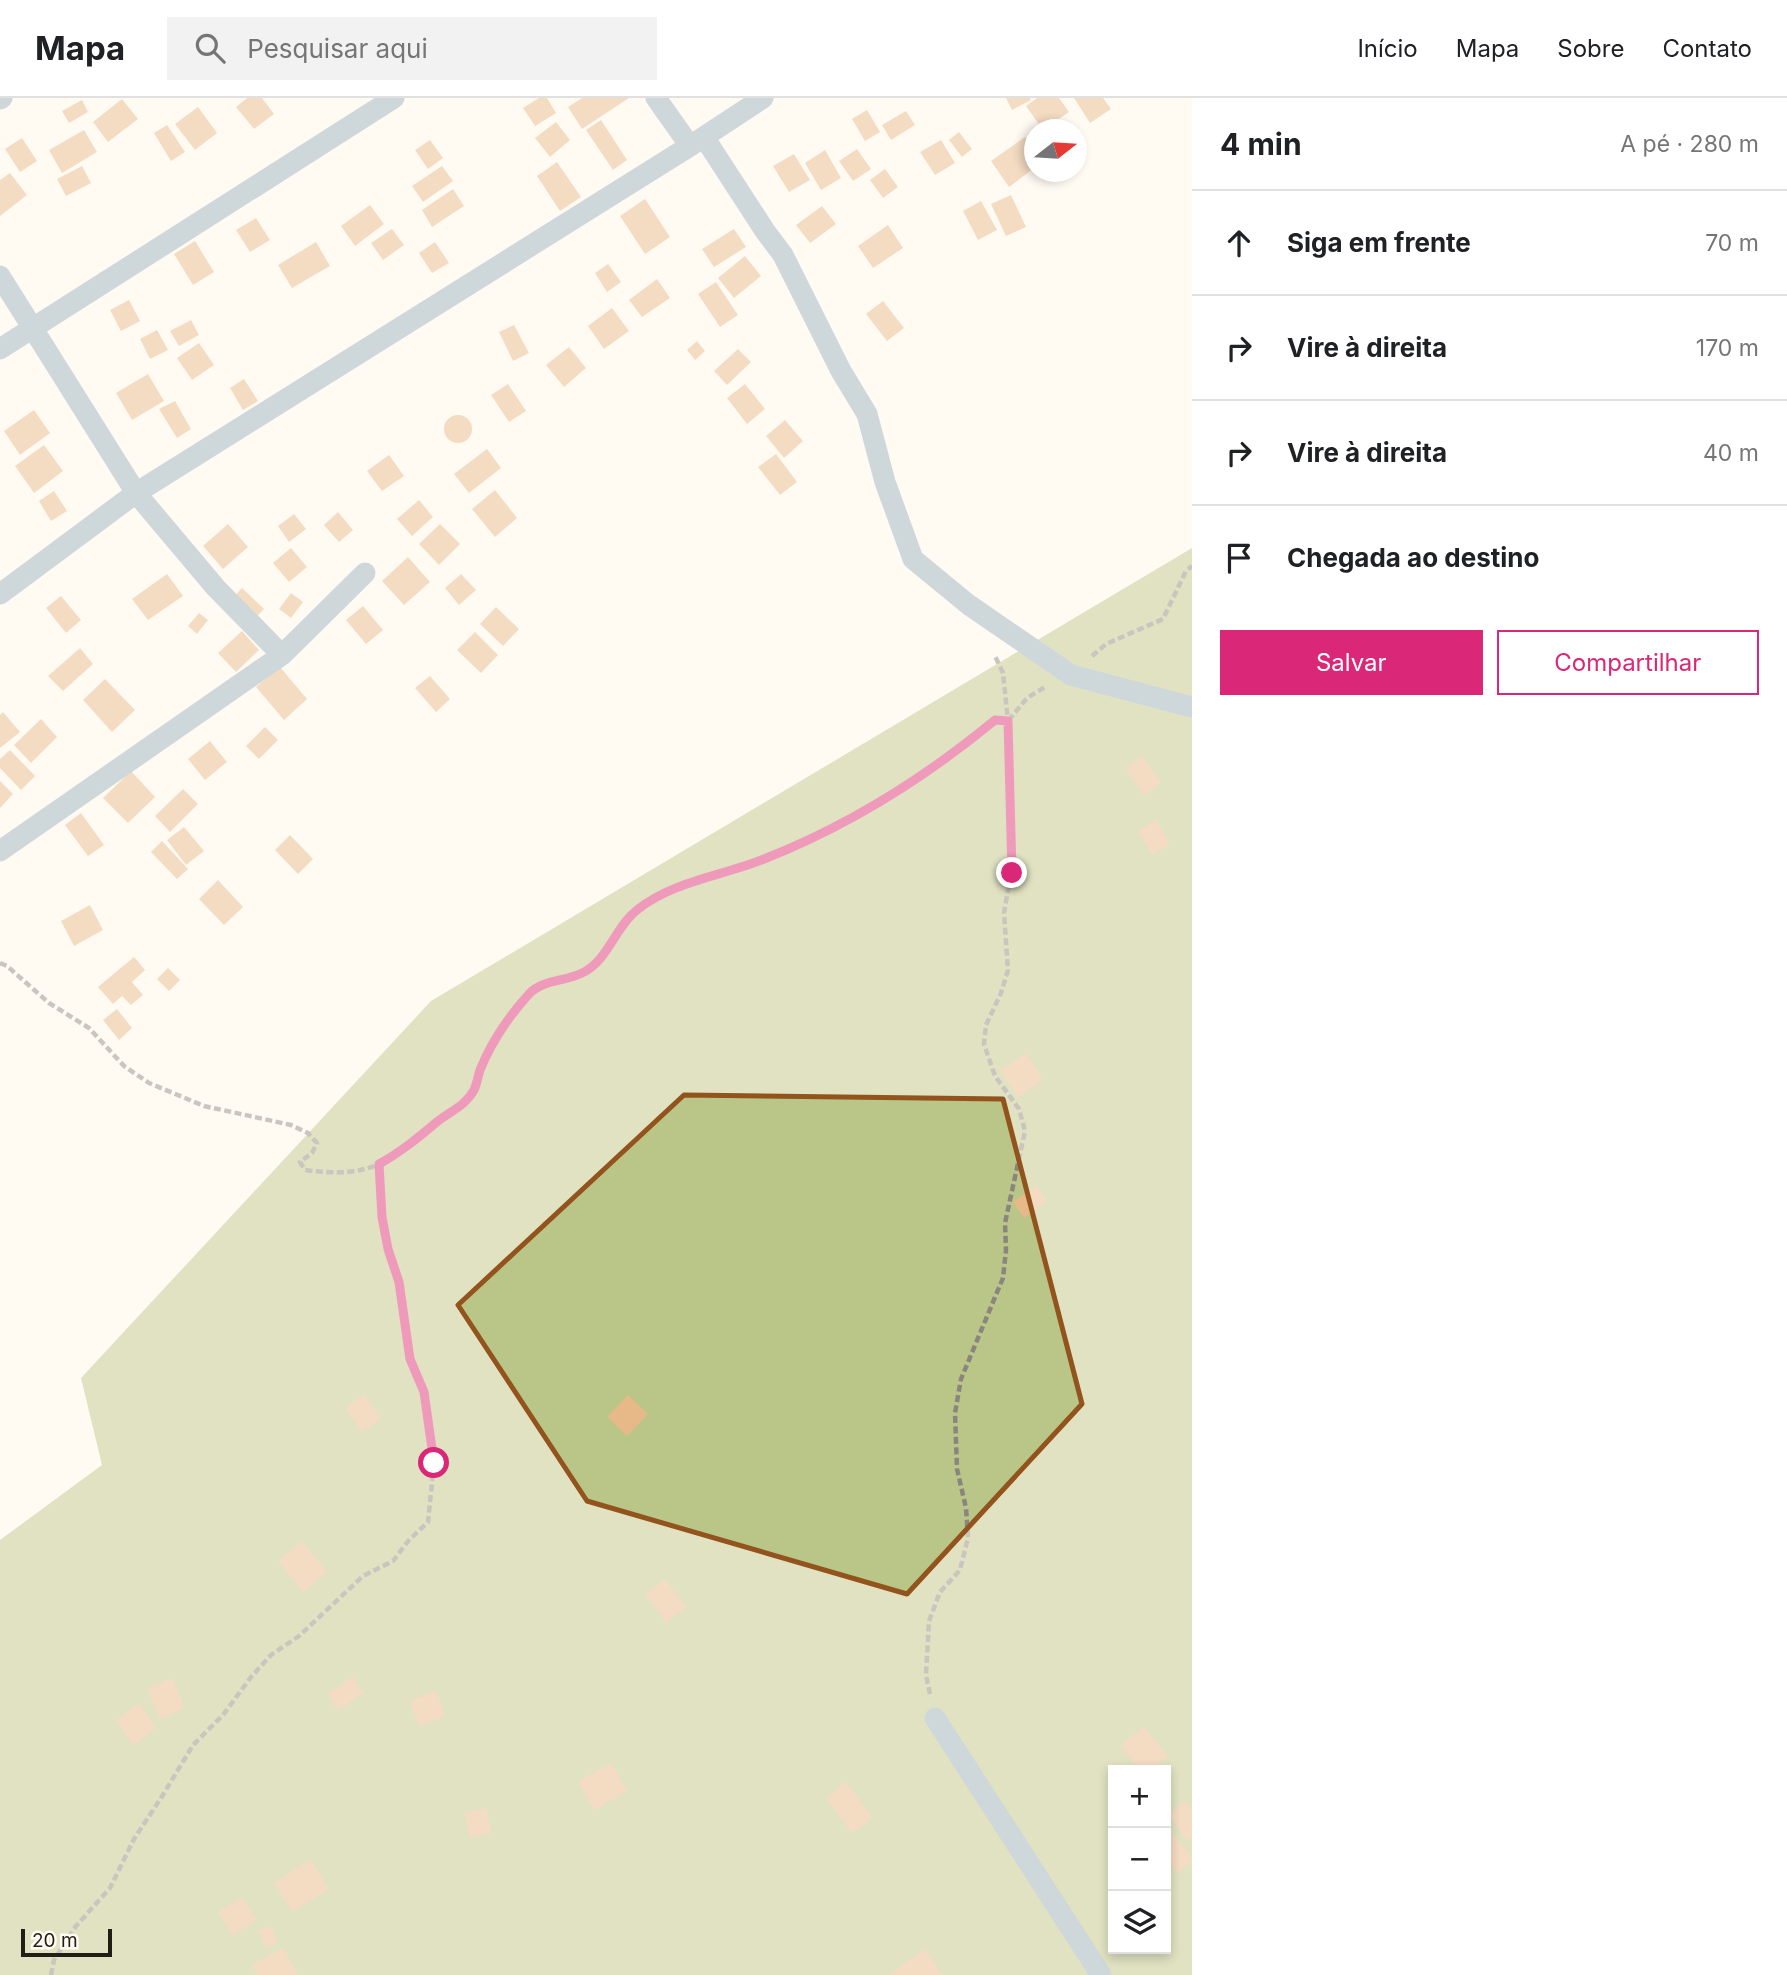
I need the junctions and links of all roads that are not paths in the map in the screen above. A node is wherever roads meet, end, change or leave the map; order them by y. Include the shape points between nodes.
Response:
1 (394, 98) edge
2 (656, 98) edge
3 (763, 98) edge
4 (697, 141) junction
5 (0, 276) edge
6 (31, 328) junction
7 (0, 349) edge
8 (136, 493) junction
9 (365, 573) dead end
10 (0, 594) edge
11 (282, 655) junction
12 (1192, 707) edge
13 (0, 851) edge
14 (935, 1718) road end
15 (1101, 1975) edge

1 - 6 street
2 - 4 street
3 - 4 street
4 - 8 street
4 - 12 street via 783,255 867,414 913,559 1071,675
5 - 6 street
6 - 7 street
6 - 8 street
8 - 10 street
8 - 11 street via 216,588
9 - 11 street
11 - 13 street
14 - 15 street

